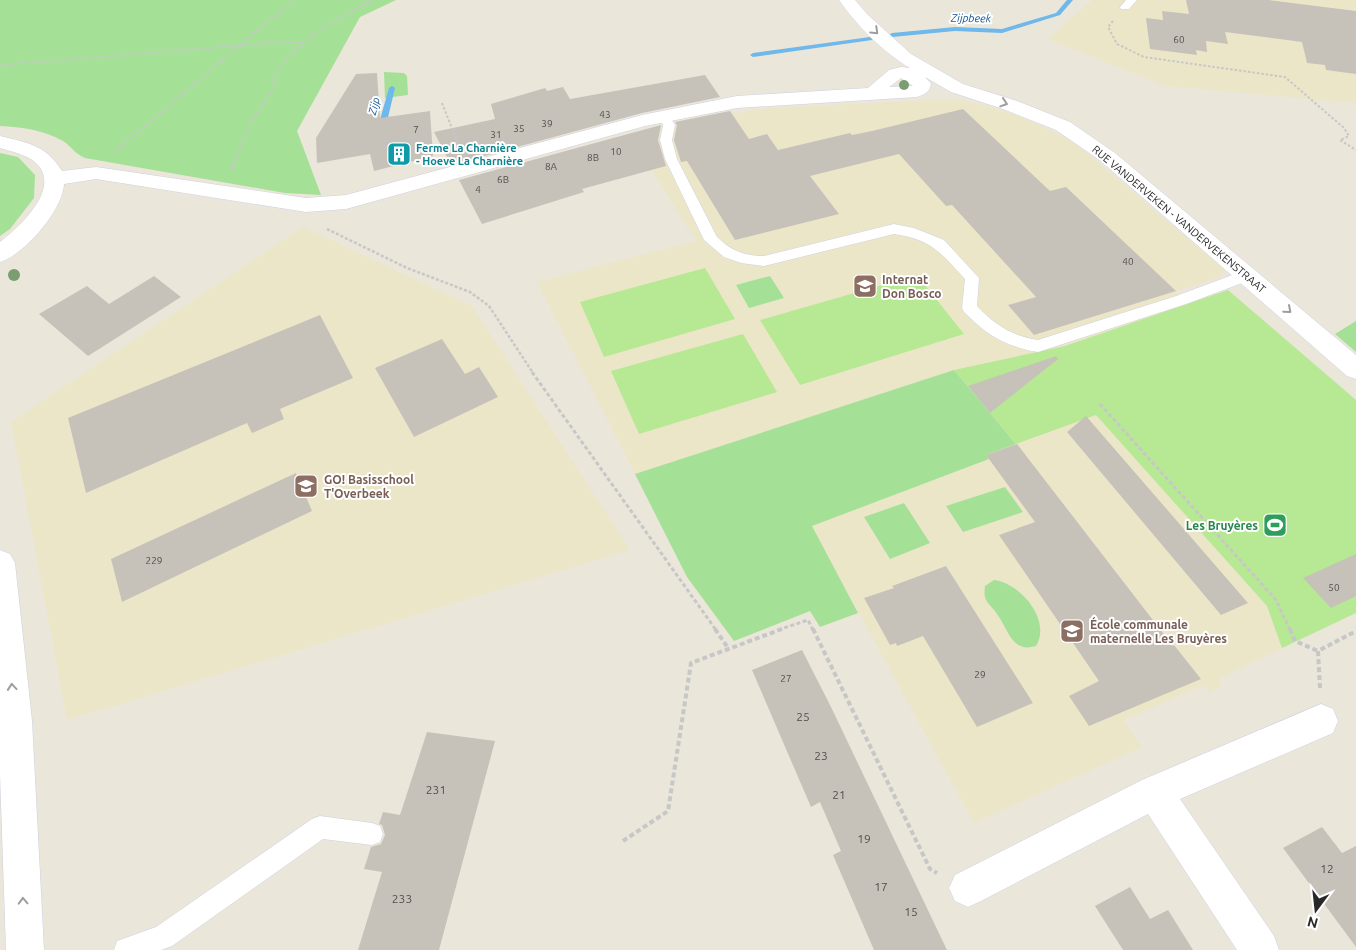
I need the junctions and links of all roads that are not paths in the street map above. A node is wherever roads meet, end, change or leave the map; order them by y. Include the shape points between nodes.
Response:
1 (847, 0) edge
2 (873, 94) dead end
3 (664, 117) junction
4 (0, 142) edge
5 (54, 179) junction
6 (0, 254) edge
7 (1248, 276) junction
8 (1356, 369) edge
9 (0, 563) edge
10 (1322, 721) road end
11 (8, 726) edge
12 (1154, 792) junction
13 (372, 834) dead end
14 (968, 888) road end
15 (166, 944) edge
16 (24, 950) edge
17 (126, 950) edge
18 (1260, 950) edge

1 -> 7 street, RUE VANDERVEKEN - VANDERVEKENSTRAAT via 861,18 905,58 957,88 1063,126 1108,157
2 - 3 street via 737,102
3 - 5 street via 332,205 306,205 96,173
3 - 7 lane via 669,125 666,140 671,159 711,240 722,250 746,261 764,261 894,229 924,236 939,242 972,278 969,308 992,331 1020,344 1038,346
4 - 5 street via 31,150 43,157
5 - 6 street via 54,190 42,216
7 -> 8 street, RUE VANDERVEKEN - VANDERVEKENSTRAAT
11 -> 9 street
10 - 12 street
16 -> 11 street
12 - 14 street
12 - 18 street
13 - 15 lane via 320,827
15 - 17 lane

